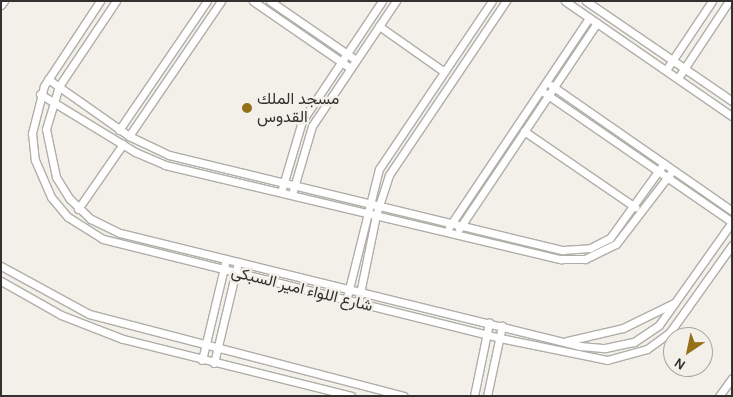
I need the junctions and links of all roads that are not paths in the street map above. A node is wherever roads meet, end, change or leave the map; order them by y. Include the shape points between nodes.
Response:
1 (4, 1) edge
2 (100, 1) edge
3 (116, 1) edge
4 (207, 1) edge
5 (221, 1) edge
6 (253, 1) edge
7 (270, 1) edge
8 (382, 1) edge
9 (396, 1) edge
10 (492, 1) edge
11 (506, 1) edge
12 (565, 1) edge
13 (586, 1) edge
14 (712, 1) edge
15 (729, 2) edge
16 (1, 5) edge
17 (589, 18) junction
18 (597, 23) junction
19 (379, 26) junction
20 (347, 54) junction
21 (356, 60) junction
22 (672, 60) junction
23 (342, 62) junction
24 (350, 68) junction
25 (684, 68) junction
26 (666, 70) junction
27 (443, 71) junction
28 (48, 78) junction
29 (678, 78) junction
30 (546, 82) junction
31 (59, 86) junction
32 (554, 87) junction
33 (541, 90) junction
34 (40, 94) junction
35 (549, 95) junction
36 (729, 98) edge
37 (52, 101) junction
38 (718, 106) junction
39 (732, 116) edge
40 (120, 130) junction
41 (524, 132) junction
42 (129, 136) junction
43 (122, 144) junction
44 (664, 164) junction
45 (673, 170) junction
46 (659, 172) junction
47 (668, 178) junction
48 (284, 182) junction
49 (294, 184) junction
50 (281, 192) junction
51 (292, 194) junction
52 (368, 201) junction
53 (379, 204) junction
54 (635, 207) junction
55 (78, 209) junction
56 (732, 210) edge
57 (366, 212) junction
58 (376, 215) junction
59 (732, 222) edge
60 (451, 224) junction
61 (460, 227) junction
62 (446, 232) junction
63 (456, 234) junction
64 (732, 245) edge
65 (226, 259) junction
66 (238, 262) junction
67 (1, 266) edge
68 (223, 270) junction
69 (236, 273) junction
70 (1, 281) edge
71 (349, 289) junction
72 (360, 292) junction
73 (346, 300) junction
74 (677, 301) junction
75 (358, 303) junction
76 (489, 323) junction
77 (502, 326) junction
78 (487, 335) junction
79 (500, 338) junction
80 (564, 341) junction
81 (205, 347) junction
82 (217, 350) junction
83 (202, 360) junction
84 (214, 363) junction
85 (732, 378) edge
86 (351, 396) edge
87 (403, 396) edge
88 (474, 396) edge
89 (487, 396) edge
90 (718, 396) edge

1 - 16 street
2 - 28 street, شارع اللواء امير السبكى
3 - 31 street, شارع اللواء امير السبكى
4 - 40 street
5 - 42 street
6 - 23 street
7 - 20 street
8 - 20 street
9 - 19 street
10 - 27 street
11 - 53 street via 408,141
12 - 17 street
13 - 22 street
14 - 22 street
15 - 25 street
17 - 18 street
17 - 30 street
18 - 26 street
18 - 32 street
19 - 21 street
19 - 27 street
20 - 21 street
20 - 23 street
21 - 24 street
22 - 25 street
22 - 26 street
23 - 24 street
23 - 48 street via 302,121
24 - 49 street via 309,132
25 - 29 street
25 - 36 street
26 - 29 street
27 - 52 street via 386,155
28 - 31 street
28 - 34 street, شارع اللواء امير السبكى
29 - 38 street
30 - 32 street
30 - 33 street
31 - 37 street, شارع اللواء امير السبكى
31 - 40 street
32 - 35 street
32 - 44 street
33 - 35 street
33 - 60 street
34 - 37 street
34 - 68 street, شارع اللواء امير السبكى via 33,120 35,160 51,197 68,217 117,244
35 - 41 street
35 - 46 street
36 - 38 street
37 - 43 street
37 - 55 street, شارع اللواء امير السبكى via 46,129 48,153 59,183
38 - 39 street
40 - 42 street
41 - 54 street
41 - 61 street
42 - 48 street via 169,155
43 - 50 street via 166,165
43 - 55 street
44 - 45 street
44 - 46 street
45 - 47 street
45 - 56 street
46 - 47 street
46 - 54 street
47 - 59 street
47 - 63 street via 625,237 585,259 561,259
48 - 49 street
48 - 50 street
49 - 51 street
49 - 52 street
50 - 51 street
51 - 57 street
52 - 53 street
52 - 57 street
53 - 58 street
53 - 60 street
54 - 61 street via 610,238 577,251
55 - 65 street, شارع اللواء امير السبكى via 120,233
57 - 58 street
57 - 71 street
58 - 62 street
58 - 72 street
59 - 74 street, شارع اللواء امير السبكى
60 - 61 street
60 - 62 street
61 - 63 street
62 - 63 street
64 - 79 street, شارع اللواء امير السبكى via 670,332 634,354 592,359
65 - 66 street, شارع اللواء امير السبكى
65 - 68 street
66 - 69 street
66 - 71 street, شارع اللواء امير السبكى
67 - 81 street via 89,314
68 - 69 street, شارع اللواء امير السبكى
68 - 81 street
69 - 73 street, شارع اللواء امير السبكى
69 - 82 street
70 - 83 street via 92,328
71 - 72 street, شارع اللواء امير السبكى
71 - 73 street
72 - 75 street
72 - 76 street, شارع اللواء امير السبكى
73 - 75 street, شارع اللواء امير السبكى
74 - 80 street via 623,328
74 - 80 street, شارع اللواء امير السبكى via 659,325 634,342 605,348
75 - 78 street, شارع اللواء امير السبكى
76 - 77 street, شارع اللواء امير السبكى
76 - 78 street
77 - 79 street
77 - 80 street, شارع اللواء امير السبكى
78 - 79 street, شارع اللواء امير السبكى
78 - 88 street
79 - 89 street
81 - 82 street
81 - 83 street
82 - 84 street
82 - 87 street
83 - 84 street
84 - 86 street
85 - 90 street

